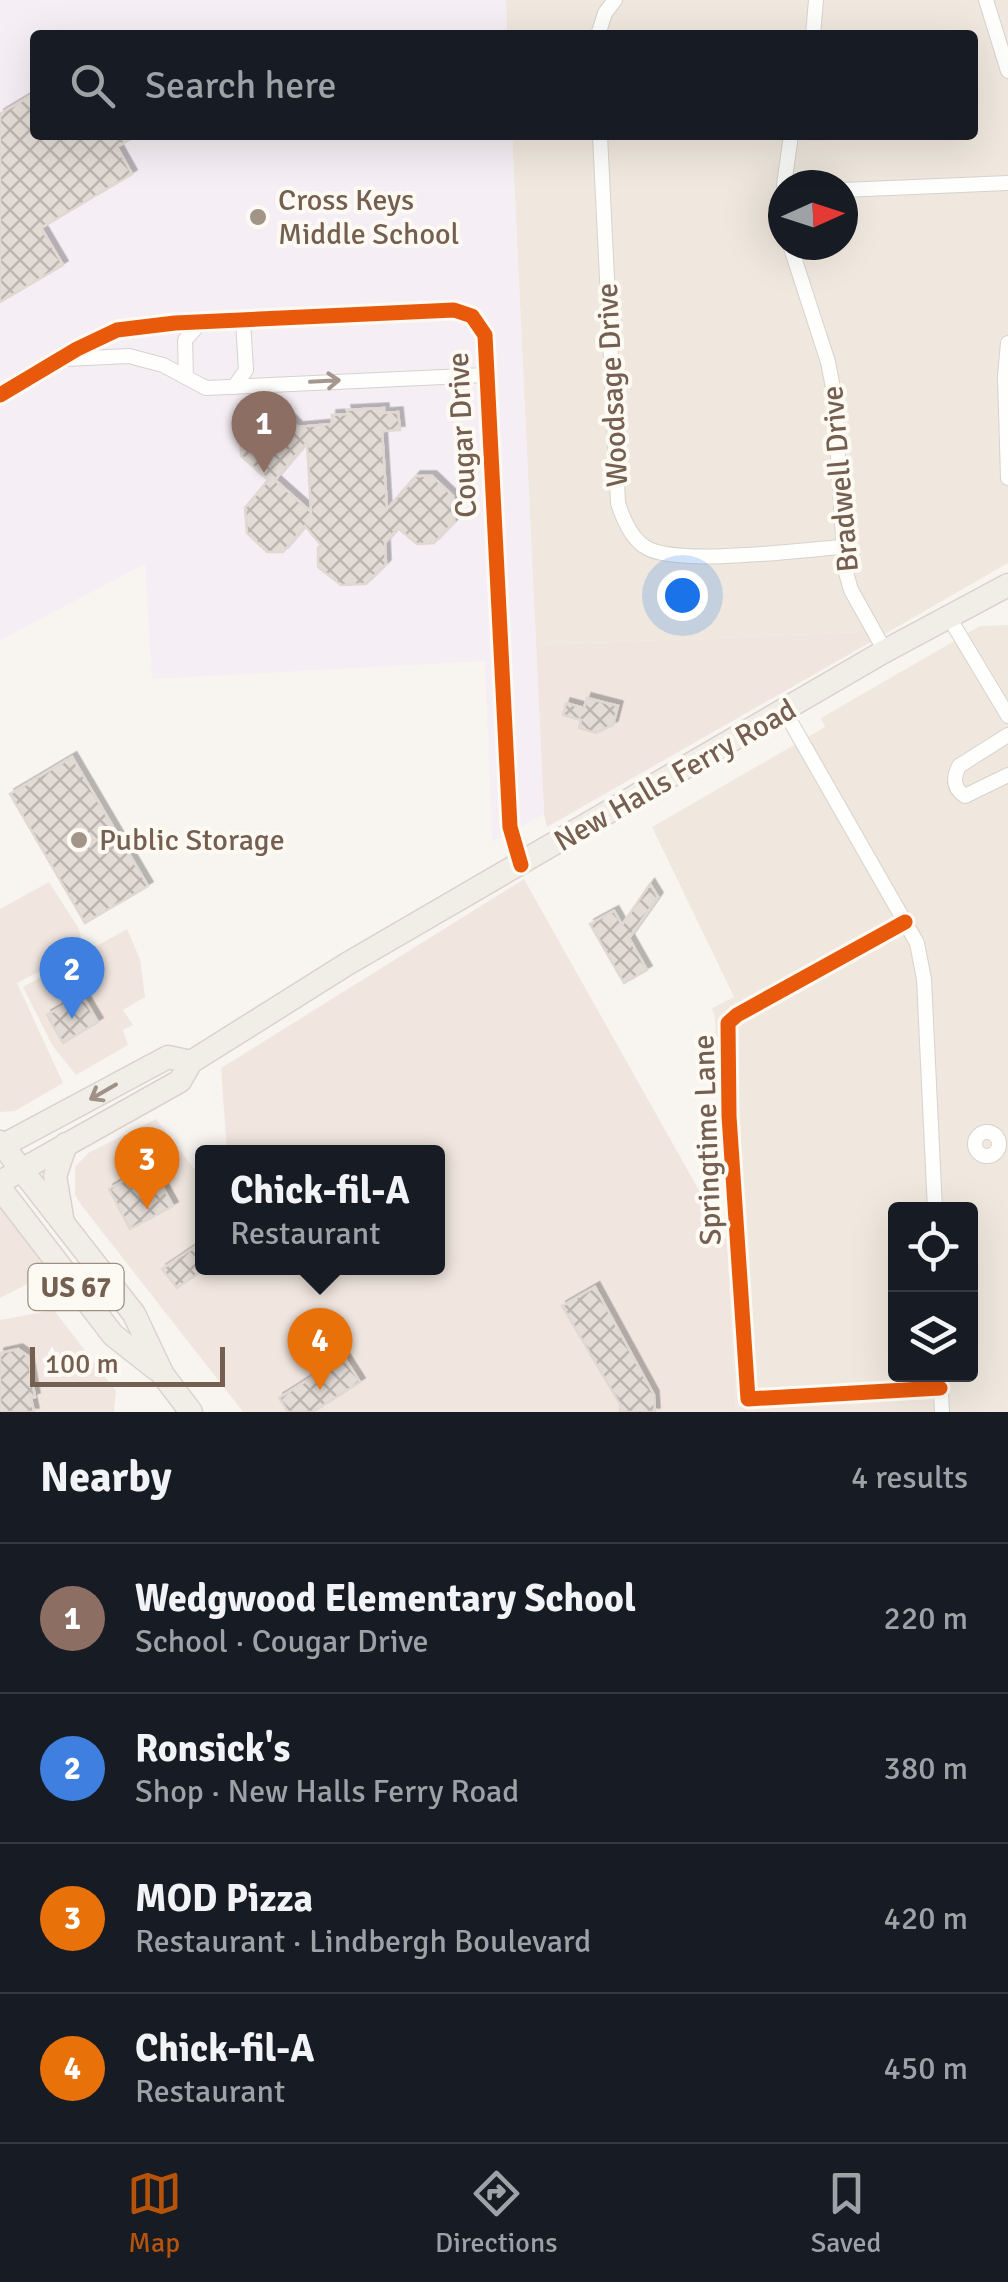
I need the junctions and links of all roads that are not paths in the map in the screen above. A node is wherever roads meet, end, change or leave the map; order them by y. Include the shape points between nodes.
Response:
1 (615, 0) edge
2 (816, 0) edge
3 (986, 0) edge
4 (600, 30) edge
5 (813, 30) edge
6 (1008, 71) edge
7 (600, 140) edge
8 (789, 140) edge
9 (786, 170) edge
10 (1008, 184) edge
11 (858, 189) edge
12 (795, 260) edge
13 (244, 321) junction
14 (201, 322) junction
15 (1008, 343) edge
16 (60, 360) junction
17 (486, 374) junction
18 (186, 377) junction
19 (234, 387) junction
20 (0, 395) edge
21 (1008, 404) edge
22 (1008, 478) edge
23 (842, 548) junction
24 (1008, 585) edge
25 (950, 619) junction
26 (885, 651) junction
27 (785, 712) junction
28 (1008, 716) edge
29 (1008, 735) edge
30 (1008, 775) edge
31 (521, 864) junction
32 (905, 922) junction
33 (191, 1062) junction
34 (66, 1144) junction
35 (1, 1145) edge
36 (22, 1169) junction
37 (0, 1185) edge
38 (935, 1202) edge
39 (63, 1221) junction
40 (163, 1374) junction
41 (929, 1382) edge
42 (940, 1382) edge
43 (191, 1412) edge
44 (942, 1412) edge

1 - 4 street
2 - 5 street
3 - 6 street
7 - 23 street, Woodsage Drive via 618,503 632,534 647,548 687,556
8 - 9 street
10 - 11 street
12 - 23 street, Bradwell Drive via 834,393
13 - 14 street, Cougar Drive
13 - 17 street, Cougar Drive via 454,310 480,324
13 - 19 street via 246,370
14 - 16 street, Cougar Drive via 117,330
14 - 18 street via 185,340
15 - 21 street
16 - 18 street, Cougar Drive via 128,356
16 - 20 street, Cougar Drive
19 -> 17 street, Cougar Drive
17 - 31 street, Cougar Drive via 510,827
18 - 19 street, Cougar Drive via 206,388
21 - 22 street
23 - 26 street, Bradwell Drive via 850,590
24 - 25 main road, New Halls Ferry Road
25 - 26 main road, New Halls Ferry Road
25 - 28 street
26 - 27 main road, New Halls Ferry Road
27 - 31 main road, New Halls Ferry Road
27 - 32 street
29 - 30 street via 959,766 955,784 965,796
31 - 33 main road, New Halls Ferry Road
32 - 38 street via 922,960
32 - 41 street, Springtime Lane via 728,1023 729,1116 748,1399
33 - 34 main road, New Halls Ferry Road via 180,1081
33 -> 35 main road, New Halls Ferry Road via 168,1057
34 - 36 main road, New Halls Ferry Road
34 - 39 main road via 55,1176
35 - 36 main road, US 67
36 - 37 main road, New Halls Ferry Road
36 - 39 main road, US 67
37 - 40 main road, US 67 via 113,1334
39 - 40 main road, US 67 via 134,1314
40 - 43 main road, US 67
42 - 44 street

